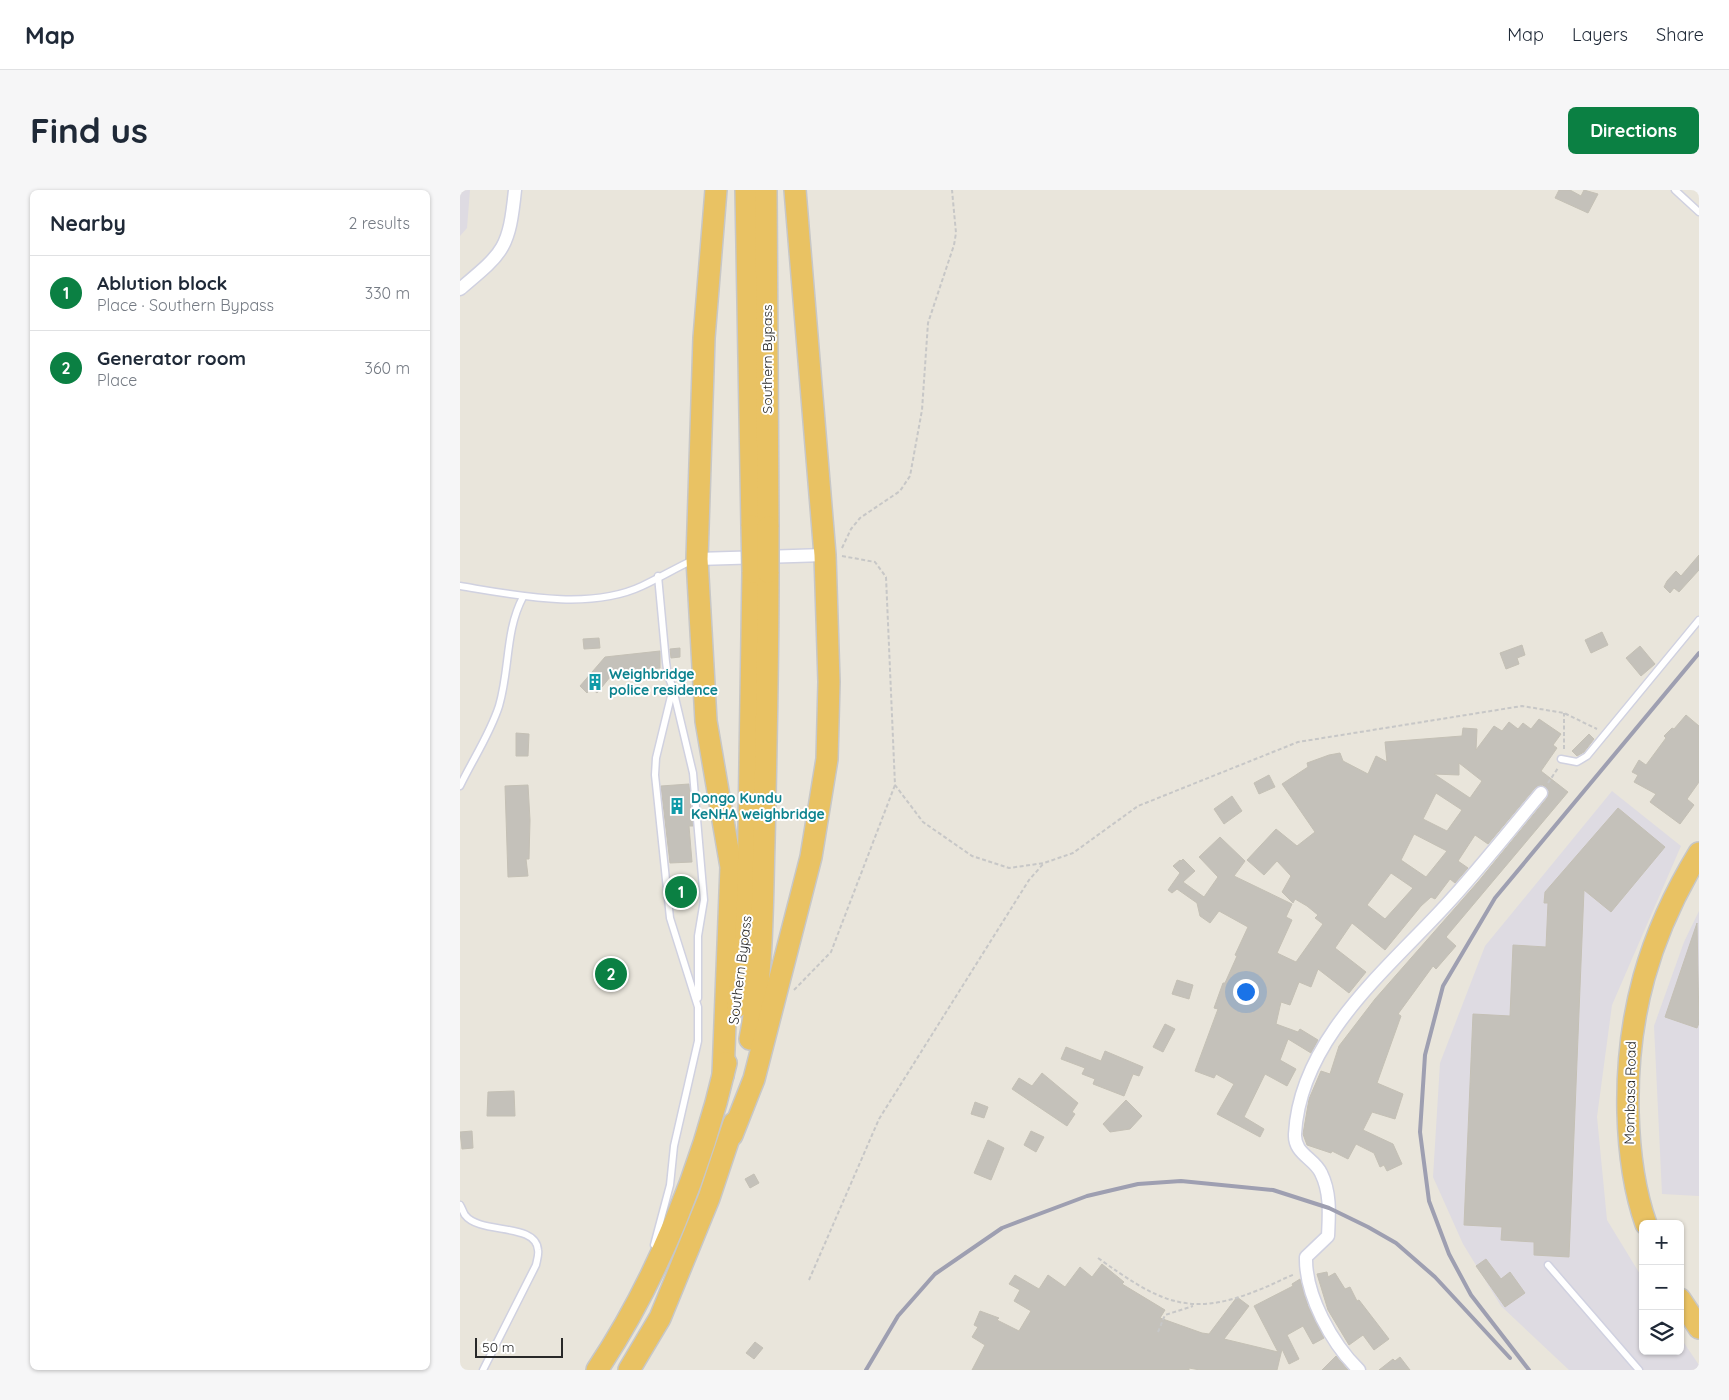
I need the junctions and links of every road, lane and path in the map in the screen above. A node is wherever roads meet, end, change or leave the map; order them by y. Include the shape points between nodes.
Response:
1 (515, 190) edge
2 (716, 190) edge
3 (746, 190) edge
4 (766, 190) edge
5 (795, 190) edge
6 (952, 190) edge
7 (1675, 190) edge
8 (1699, 212) edge
9 (460, 289) edge
10 (760, 526) junction
11 (832, 555) junction
12 (697, 558) junction
13 (760, 572) junction
14 (658, 576) junction
15 (460, 586) edge
16 (523, 596) junction
17 (1699, 620) edge
18 (673, 688) junction
19 (1606, 733) junction
20 (1561, 759) dead end
21 (894, 785) junction
22 (460, 786) edge
23 (1541, 793) dead end
24 (1699, 853) edge
25 (1044, 863) junction
26 (790, 994) dead end
27 (698, 1007) junction
28 (723, 1075) junction
29 (732, 1135) junction
30 (460, 1205) edge
31 (1645, 1220) edge
32 (1098, 1258) dead end
33 (1548, 1265) dead end
34 (1306, 1274) junction
35 (809, 1280) dead end
36 (644, 1285) junction
37 (1195, 1305) junction
38 (1684, 1305) edge
39 (1699, 1328) edge
40 (1158, 1332) dead end
41 (483, 1370) edge
42 (597, 1370) edge
43 (629, 1370) edge
44 (1359, 1370) edge
45 (1639, 1370) edge

1 - 9 street via 512,221 504,247 491,263
2 - 12 highway via 704,338
3 - 10 highway, Southern Bypass
4 - 10 highway, Southern Bypass
5 - 11 highway
6 - 11 path via 956,233 928,323 923,402 910,476 900,491 860,518
7 - 8 lane
10 - 13 highway, bridge
11 - 12 street
11 - 21 path via 875,562 886,577
11 - 29 highway via 827,759 813,847 754,1079
12 - 14 lane
12 - 28 highway via 706,721 731,867
13 - 28 highway, Southern Bypass via 745,951 739,1004
13 - 29 highway, Southern Bypass via 768,665 759,974 754,1022
14 - 16 lane via 642,586 617,594 590,598
14 - 18 lane via 666,662
15 - 16 lane
16 - 22 lane via 511,627 499,704 490,731
17 - 19 lane
18 - 27 lane via 693,773 704,900 698,936
18 - 27 lane via 655,775 670,918
19 - 20 lane via 1581,760
19 - 25 path via 1564,713 1522,706 1298,742 1138,806 1074,853
21 - 25 path via 923,822 972,856 1009,868
21 - 26 path via 832,952
23 - 34 street via 1448,903 1371,984 1332,1032 1317,1057 1303,1092 1295,1135 1300,1152 1321,1171 1328,1192 1328,1236 1306,1257
24 - 31 highway, Mombasa Road via 1667,911 1632,1024 1628,1081 1629,1150
25 - 35 path via 1029,880 879,1119
27 - 36 lane via 698,1041 689,1089 674,1146 670,1185
28 - 36 highway, Southern Bypass via 704,1142 679,1209
29 - 43 highway, Southern Bypass via 660,1318
30 - 41 lane via 466,1216 481,1225 523,1232 533,1238 539,1249 536,1265
32 - 37 path via 1164,1299
33 - 45 lane
34 - 37 path via 1294,1274 1255,1292 1209,1305
34 - 44 street via 1310,1292 1327,1325 1345,1356
36 - 42 highway, Southern Bypass
37 - 40 path via 1165,1315
38 - 39 highway

